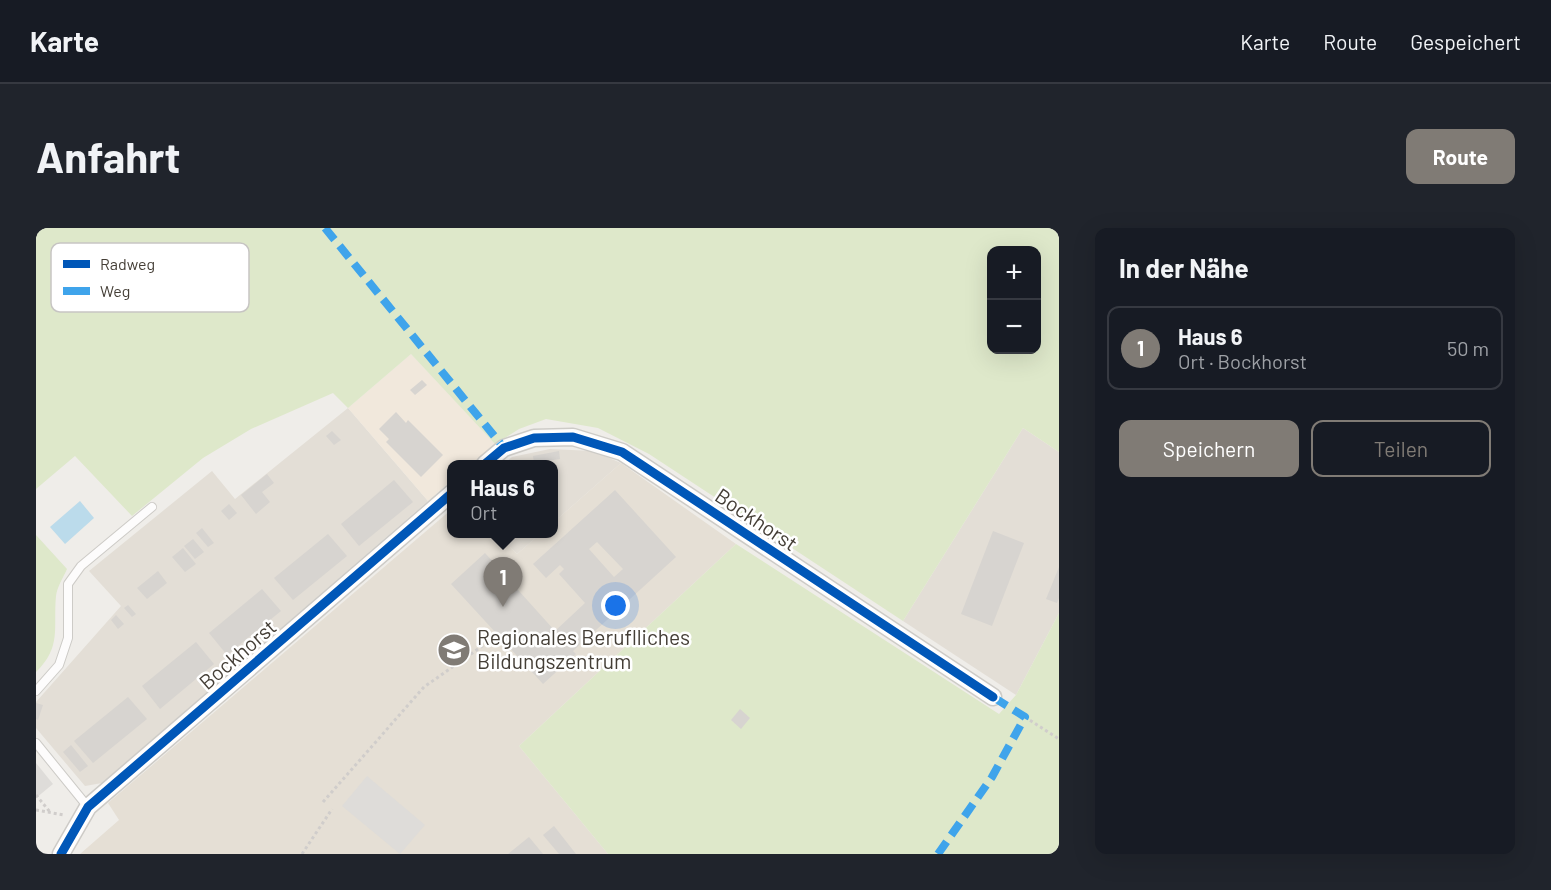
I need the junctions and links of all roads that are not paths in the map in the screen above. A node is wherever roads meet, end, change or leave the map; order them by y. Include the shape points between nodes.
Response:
1 (491, 460) edge
2 (447, 497) edge
3 (152, 507) dead end
4 (36, 691) edge
5 (993, 697) dead end
6 (36, 743) edge
7 (85, 813) junction
8 (61, 854) edge

1 - 5 street, Bockhorst via 504,448 534,438 573,437 622,452
2 - 7 street, Bockhorst
3 - 4 lane via 81,566 68,584 68,638 59,665
6 - 7 lane
7 - 8 street, Bockhorst

